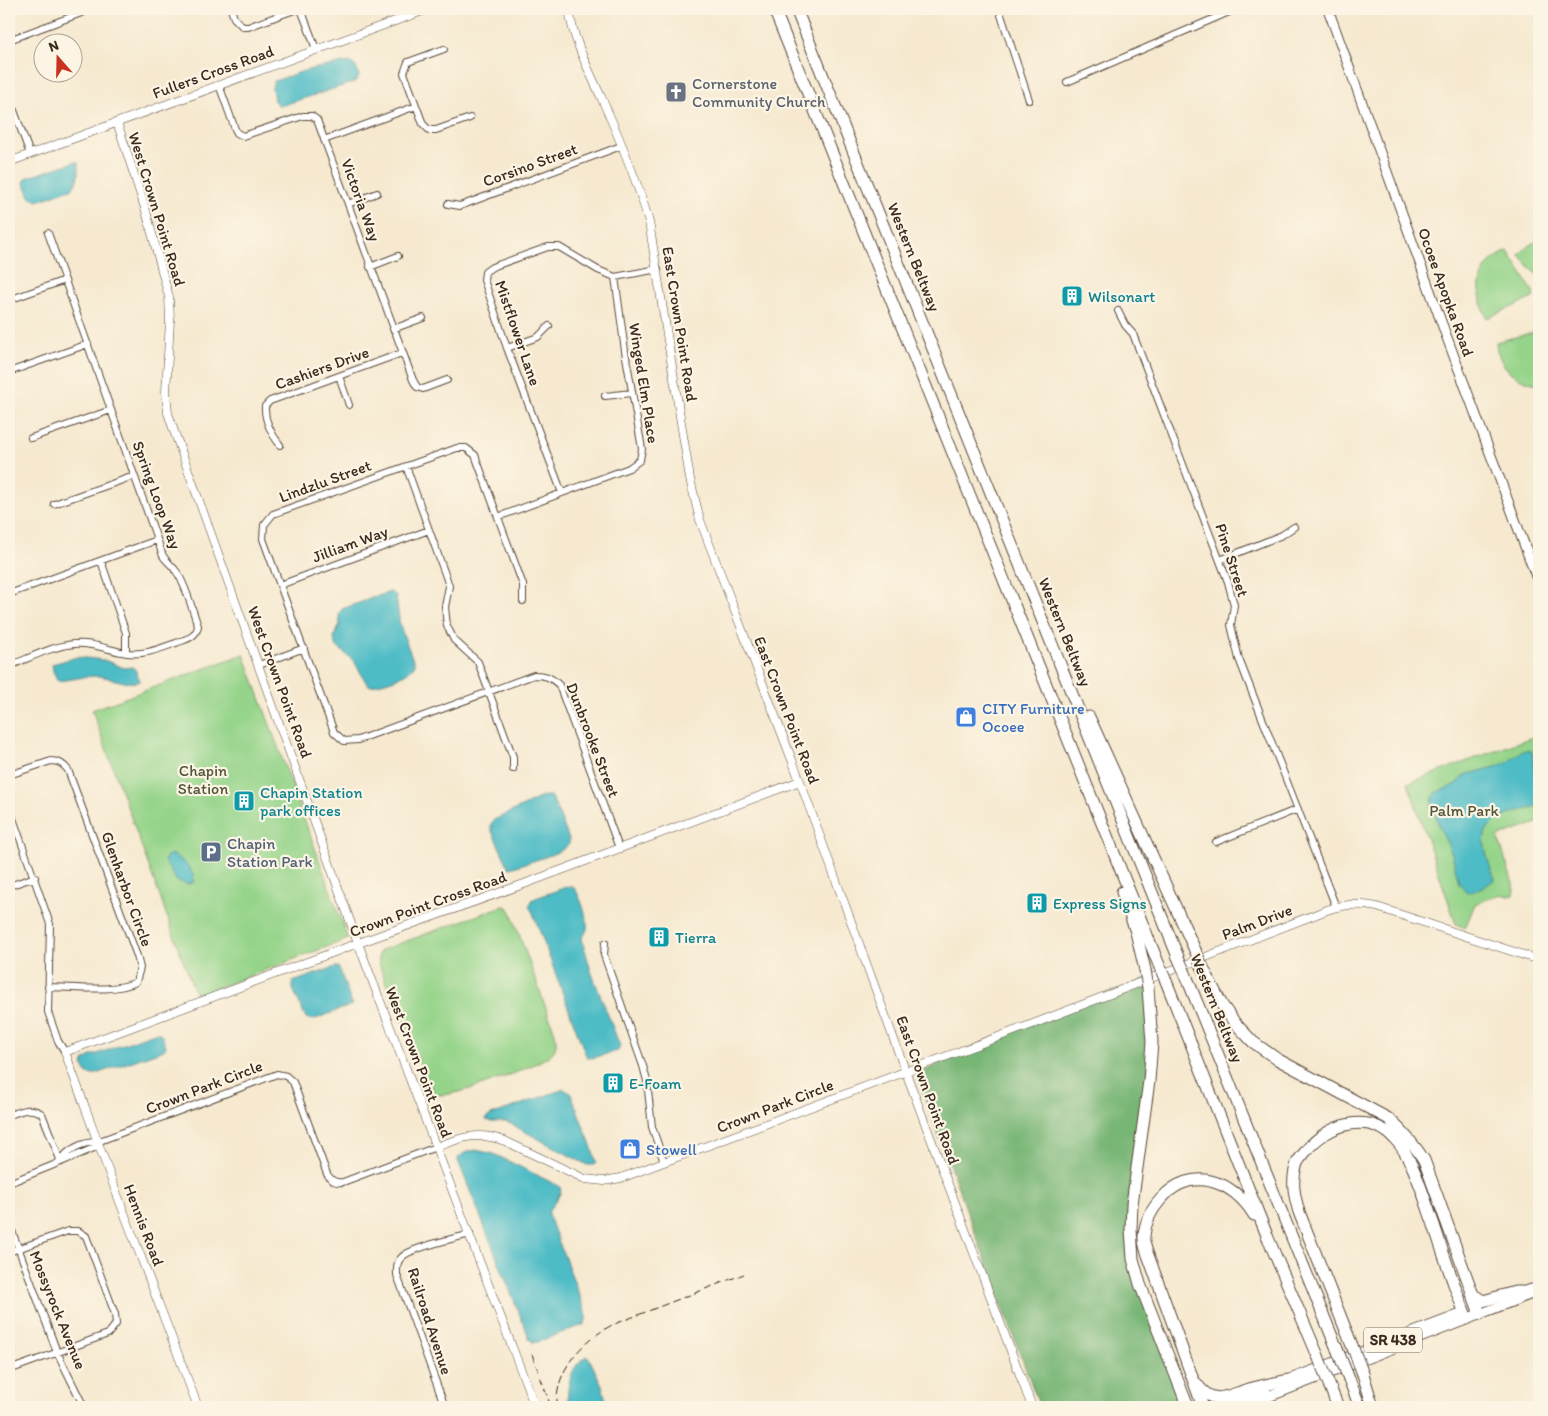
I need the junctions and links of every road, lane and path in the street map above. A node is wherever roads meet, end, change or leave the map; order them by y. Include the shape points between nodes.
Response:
1 (92, 9) edge
2 (231, 9) edge
3 (299, 9) edge
4 (428, 9) edge
5 (569, 9) edge
6 (774, 9) edge
7 (796, 9) edge
8 (999, 9) edge
9 (1236, 9) edge
10 (1328, 9) edge
11 (9, 40) edge
12 (316, 49) junction
13 (444, 49) dead end
14 (1067, 82) dead end
15 (219, 84) junction
16 (9, 97) edge
17 (1029, 100) dead end
18 (416, 106) junction
19 (470, 118) dead end
20 (117, 122) junction
21 (324, 140) junction
22 (622, 146) junction
23 (30, 154) junction
24 (9, 162) edge
25 (377, 193) dead end
26 (348, 204) junction
27 (448, 204) dead end
28 (48, 233) dead end
29 (398, 256) dead end
30 (370, 267) junction
31 (658, 269) junction
32 (616, 277) junction
33 (65, 280) junction
34 (9, 300) edge
35 (1118, 311) dead end
36 (423, 318) dead end
37 (549, 326) dead end
38 (393, 329) junction
39 (88, 344) junction
40 (507, 348) junction
41 (402, 353) junction
42 (9, 372) edge
43 (339, 376) junction
44 (447, 380) dead end
45 (632, 393) junction
46 (605, 396) dead end
47 (349, 405) dead end
48 (111, 410) junction
49 (31, 438) dead end
50 (280, 445) dead end
51 (406, 466) junction
52 (134, 476) junction
53 (562, 493) junction
54 (54, 504) dead end
55 (498, 517) junction
56 (1294, 527) dead end
57 (429, 530) junction
58 (157, 540) junction
59 (1220, 560) junction
60 (101, 561) junction
61 (1019, 562) junction
62 (280, 584) junction
63 (1539, 584) edge
64 (9, 594) edge
65 (523, 601) dead end
66 (304, 648) junction
67 (126, 653) junction
68 (259, 664) junction
69 (9, 666) edge
70 (489, 692) junction
71 (513, 769) dead end
72 (9, 775) edge
73 (800, 781) junction
74 (1085, 782) junction
75 (9, 807) edge
76 (1298, 809) junction
77 (1216, 842) dead end
78 (619, 848) junction
79 (35, 877) junction
80 (9, 886) edge
81 (1336, 907) junction
82 (358, 943) junction
83 (605, 943) dead end
84 (1539, 960) edge
85 (48, 987) junction
86 (65, 1052) junction
87 (906, 1070) junction
88 (9, 1115) edge
89 (97, 1142) junction
90 (436, 1147) junction
91 (61, 1162) junction
92 (664, 1162) junction
93 (9, 1183) edge
94 (9, 1223) edge
95 (470, 1234) junction
96 (1268, 1238) junction
97 (19, 1249) junction
98 (9, 1252) edge
99 (1539, 1289) edge
100 (1471, 1292) junction
101 (1522, 1292) junction
102 (1479, 1311) junction
103 (1466, 1316) junction
104 (57, 1352) junction
105 (1321, 1367) junction
106 (9, 1370) edge
107 (1191, 1376) junction
108 (1288, 1380) junction
109 (84, 1407) edge
110 (138, 1407) edge
111 (147, 1407) edge
112 (198, 1407) edge
113 (445, 1407) edge
114 (535, 1407) edge
115 (1032, 1407) edge
116 (1188, 1407) edge
117 (1203, 1407) edge
118 (1216, 1407) edge
119 (1241, 1407) edge
120 (1338, 1407) edge
121 (1360, 1407) edge
122 (1373, 1407) edge

1 - 11 street
2 - 3 street via 238,24 248,27
3 - 12 street
4 - 12 street, Fullers Cross Road
5 - 22 street, East Crown Point Road via 581,52
6 - 74 highway
7 - 61 highway, Western Beltway
8 - 17 street
9 - 14 street
10 - 63 main road, Ocoee Apopka Road
12 - 15 street, Fullers Cross Road
13 - 18 street via 408,62 406,66 404,73
15 - 20 street, Fullers Cross Road
15 - 21 street, Victoria Way via 237,133 243,136 303,116 312,116 317,120
16 - 23 street
18 - 19 street via 429,130
18 - 21 street
20 - 23 street, Fullers Cross Road
20 - 68 street, West Crown Point Road via 169,296 168,413
21 - 26 street, Victoria Way
22 - 27 street, Corsino Street via 460,206
22 - 31 street, East Crown Point Road via 647,215
23 - 24 street, Fullers Cross Road
25 - 26 street
26 - 30 street, Victoria Way
28 - 33 street, Spring Loop Way
29 - 30 street
30 - 38 street, Victoria Way
31 - 32 street
31 - 73 street, East Crown Point Road via 694,499 728,597
32 - 40 street, Mistflower Lane via 559,247 548,247 485,272 484,280
32 - 45 street, Winged Elm Place
33 - 34 street
33 - 39 street, Spring Loop Way
35 - 59 street, Pine Street via 1133,334
36 - 38 street
37 - 40 street via 538,337
38 - 41 street, Victoria Way
39 - 42 street
39 - 48 street, Spring Loop Way
40 - 53 street, Mistflower Lane
41 - 43 street, Cashiers Drive
41 - 44 street, Victoria Way via 417,387 423,389
43 - 47 street
43 - 50 street, Cashiers Drive via 270,401 265,406 273,436
45 - 46 street
45 - 53 street, Winged Elm Place via 642,449 640,460 629,468
48 - 49 street
48 - 52 street, Spring Loop Way
51 - 55 street, Lindzlu Street via 457,448 466,448 474,455
51 - 57 street
51 - 62 street, Lindzlu Street via 274,514 264,525 263,539
52 - 54 street
52 - 58 street, Spring Loop Way
53 - 55 street, Winged Elm Place
55 - 65 street, Lindzlu Street via 523,585
56 - 59 street via 1282,536
57 - 62 street, Jilliam Way
57 - 70 street via 449,586 445,607 447,626 454,640 478,662
58 - 60 street
58 - 67 street, Spring Loop Way via 164,558 181,580 198,626 197,633 150,652
59 - 76 street, Pine Street via 1234,605 1231,624 1234,643
60 - 64 street
60 - 67 street via 126,632
61 - 100 highway, bridge via 1222,1005 1253,1042 1277,1059 1389,1119 1403,1131 1424,1160
61 - 121 highway, Western Beltway, bridge
62 - 66 street, Lindzlu Street
66 - 68 street
66 - 70 street, Lindzlu Street via 334,732 344,741 358,740
67 - 69 street, Spring Loop Way via 75,644
68 - 82 street, West Crown Point Road
70 - 71 street via 513,757
70 - 78 street, Dunbrooke Street via 534,675 545,675 559,685
72 - 85 street, Glenharbor Circle via 51,761 57,761 68,770 140,968 136,982 129,986
73 - 78 street, Crown Point Cross Road
73 - 87 street, East Crown Point Road
74 - 96 highway, bridge
74 - 116 highway, bridge via 1136,932 1148,988 1152,1042 1132,1204 1133,1259
75 - 79 street
76 - 77 street
76 - 81 street, Pine Street
78 - 82 street, Crown Point Cross Road
79 - 80 street
79 - 85 street via 50,924
81 - 84 street, Palm Drive via 1354,904 1377,907
81 - 87 street, Palm Drive
82 - 86 street, Crown Point Cross Road
82 - 90 street, West Crown Point Road
83 - 92 street via 604,955 643,1066 652,1127
85 - 86 street via 48,1012
86 - 89 street, Hennis Road
87 - 92 street, Crown Park Circle
87 - 115 street, East Crown Point Road
88 - 91 street via 32,1109 42,1114
89 - 90 street, Crown Park Circle via 276,1074 286,1076 292,1082 331,1180 344,1182
89 - 91 street via 73,1149
89 - 112 street, Hennis Road
90 - 92 street, Crown Park Circle via 464,1137 493,1137 585,1179 604,1181
90 - 95 street, West Crown Point Road
91 - 93 street
94 - 97 street, Mossyrock Avenue
95 - 113 street, Railroad Avenue via 412,1251 402,1256 397,1265
95 - 114 street, West Crown Point Road
96 - 105 highway
96 - 107 highway via 1250,1208 1222,1184 1203,1179 1182,1183 1168,1191 1154,1207 1143,1238
97 - 98 street
97 - 104 street, Mossyrock Avenue
97 - 104 street via 68,1231 78,1231 86,1236 115,1314 116,1324 108,1334
99 - 101 main road, SR 438
99 - 102 main road, SR 438
100 - 101 highway via 1483,1301
100 - 102 highway
101 - 102 main road, SR 438
102 - 103 main road, SR 438
103 - 105 main road, SR 438
103 - 122 highway, bridge via 1425,1201 1404,1151 1395,1138 1367,1123 1334,1128 1312,1142 1298,1161 1293,1191
104 - 106 street
104 - 109 street, Mossyrock Avenue
105 - 108 main road
105 - 119 main road
105 - 120 highway, bridge
107 - 108 highway via 1205,1393 1218,1398
107 - 117 highway
108 - 118 main road
110 - 111 street

